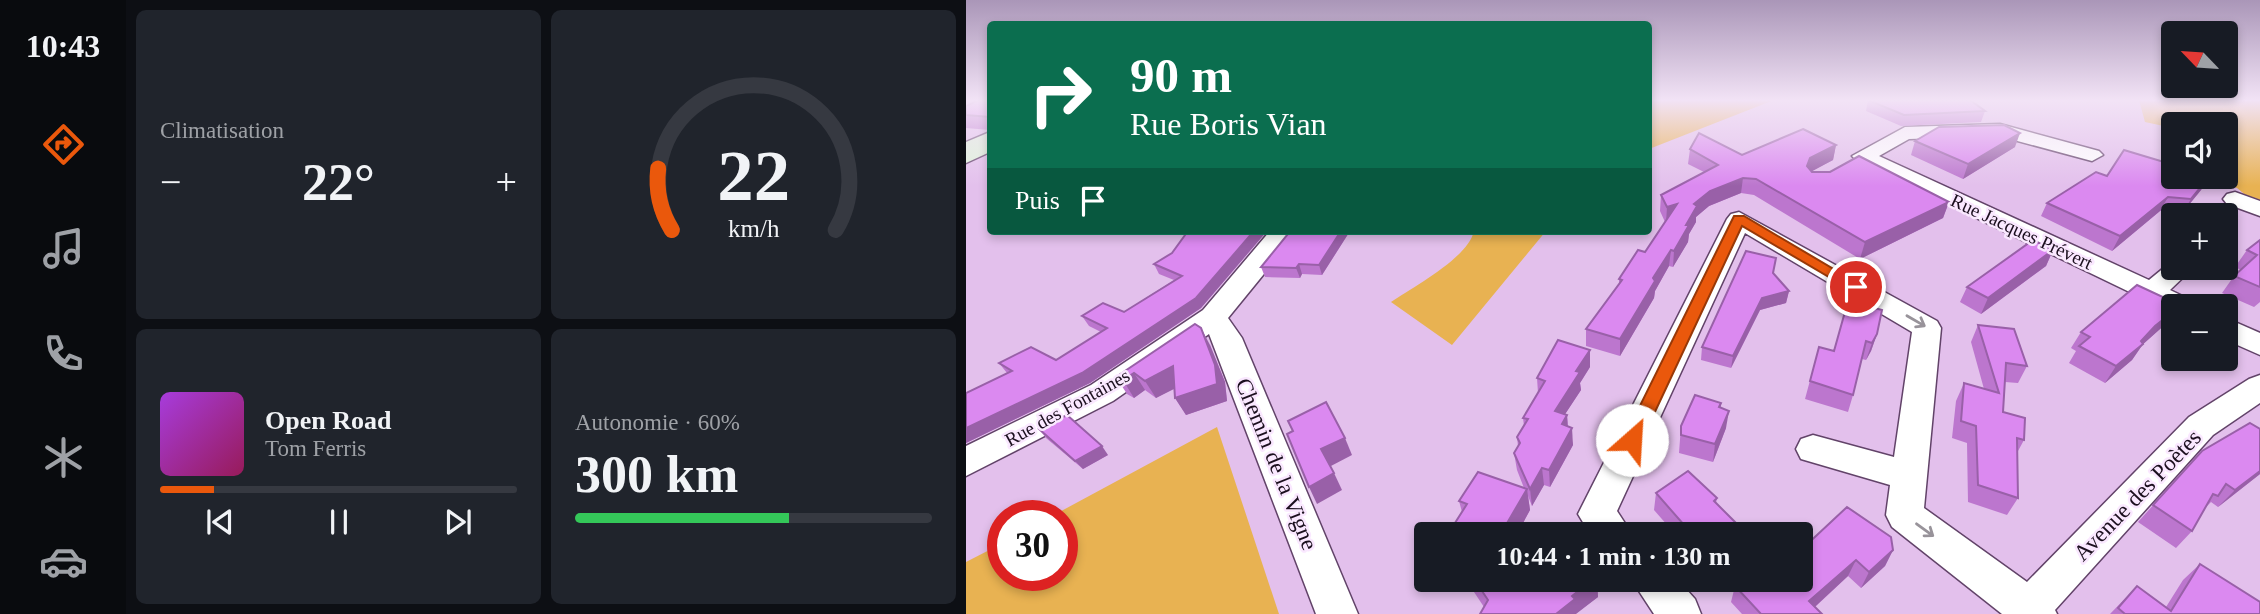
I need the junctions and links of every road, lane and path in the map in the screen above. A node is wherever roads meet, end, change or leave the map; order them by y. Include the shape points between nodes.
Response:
1 (987, 142) edge
2 (966, 154) edge
3 (2092, 155) dead end
4 (1863, 156) junction
5 (1840, 168) edge
6 (2235, 199) dead end
7 (2260, 209) edge
8 (1281, 235) edge
9 (2166, 280) edge
10 (2151, 292) junction
11 (2161, 297) edge
12 (1213, 317) junction
13 (2238, 334) edge
14 (2260, 345) edge
15 (2260, 387) edge
16 (1813, 449) dead end
17 (966, 461) edge
18 (1911, 476) junction
19 (1603, 522) edge
20 (1662, 592) edge
21 (2030, 612) edge
22 (1337, 614) edge
23 (1680, 614) edge

1 - 2 main road
3 - 4 street via 2000,130 1905,133
4 - 5 street
4 - 10 street, Rue Jacques Prévert
6 - 7 street
8 - 12 street, Rue des Fontaines
9 - 10 street
10 - 11 street, Rue Jacques Prévert
12 - 17 street, Rue des Fontaines via 1102,393
12 - 22 street, Chemin de la Vigne via 1227,338
13 - 14 street
15 - 21 street, Avenue des Poètes via 2201,426
16 - 18 street
19 -> 18 street via 1597,514 1739,219 1927,328
18 -> 21 street via 1905,515
20 - 23 street

